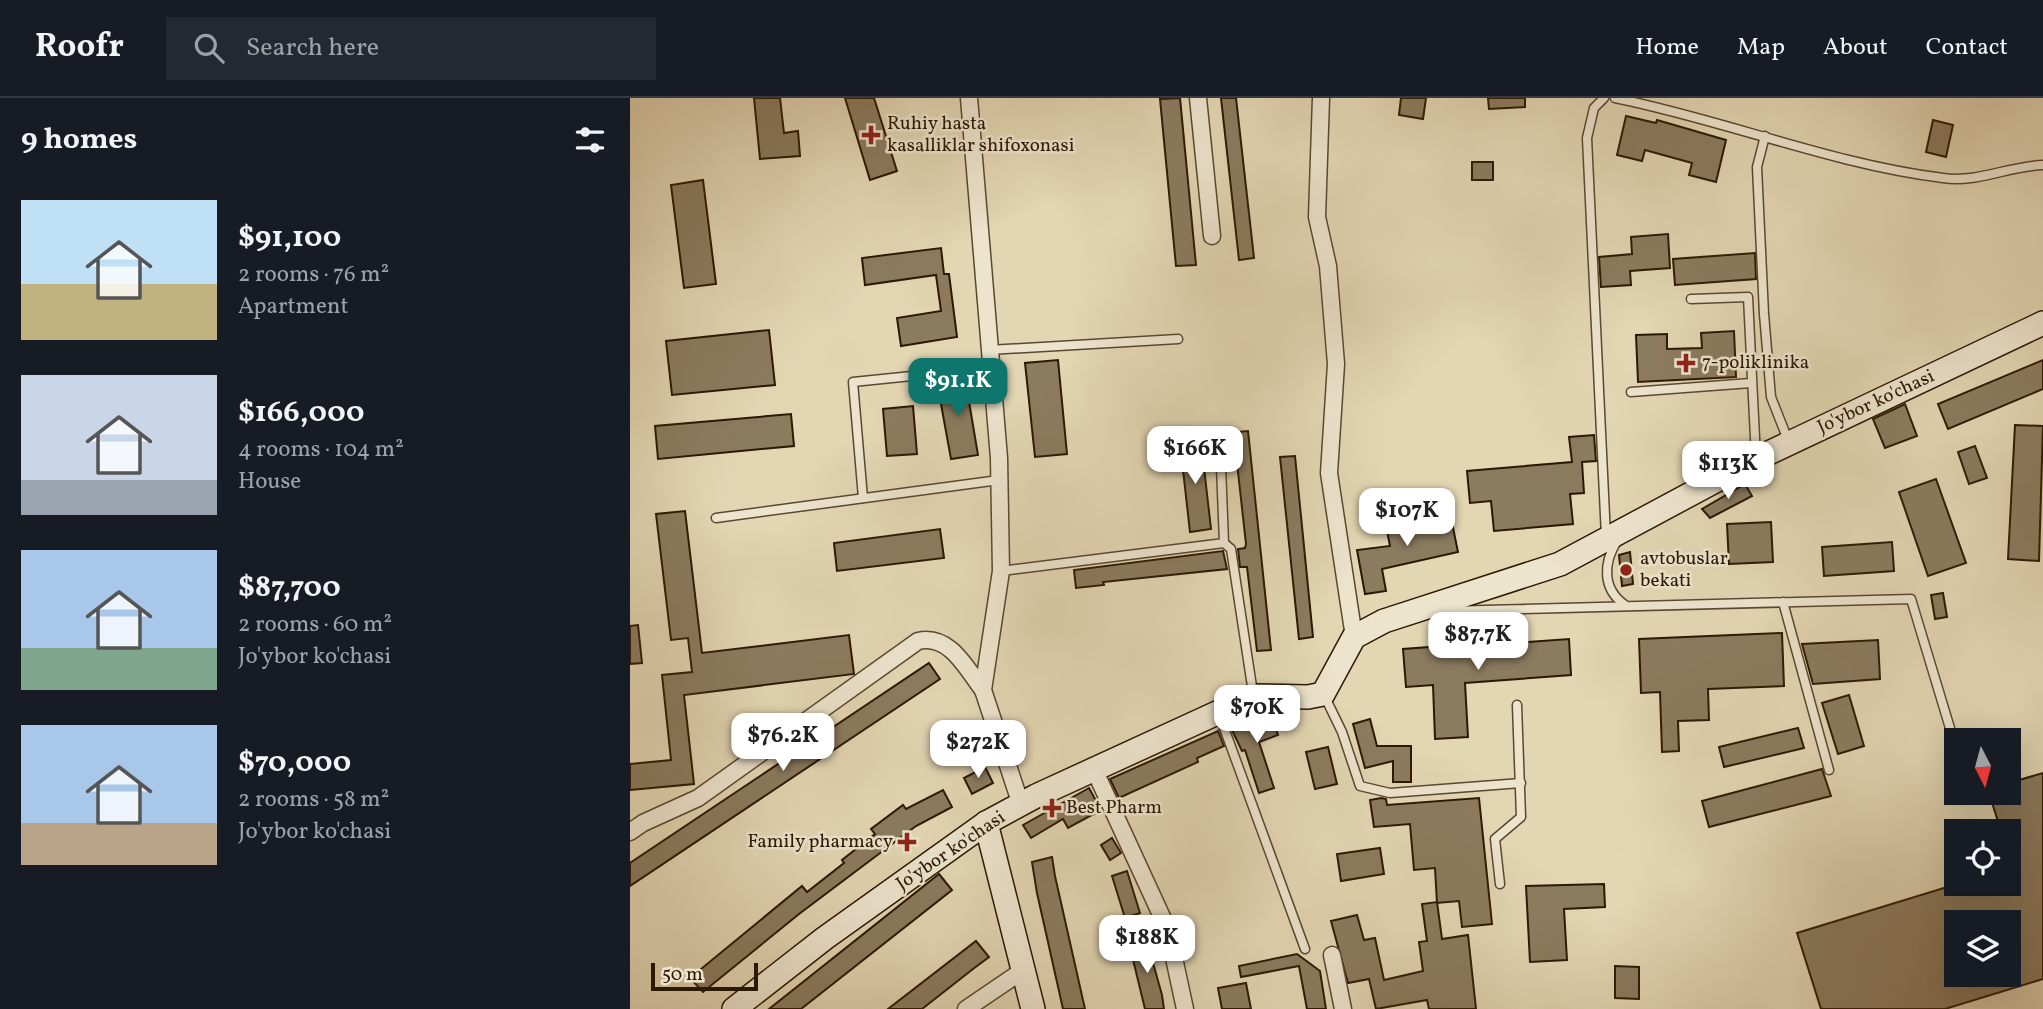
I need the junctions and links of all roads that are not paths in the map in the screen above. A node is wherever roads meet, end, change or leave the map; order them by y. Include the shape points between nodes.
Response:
1 (969, 98) edge
2 (1198, 98) edge
3 (1321, 98) edge
4 (1604, 98) edge
5 (1615, 98) edge
6 (1765, 136) junction
7 (2043, 165) edge
8 (1212, 236) dead end
9 (1691, 299) dead end
10 (2043, 323) edge
11 (1178, 339) dead end
12 (988, 350) junction
13 (990, 368) junction
14 (1751, 383) junction
15 (1631, 392) dead end
16 (1789, 443) junction
17 (1756, 459) junction
18 (1221, 466) dead end
19 (999, 480) junction
20 (863, 498) junction
21 (716, 517) dead end
22 (1627, 526) junction
23 (1606, 538) junction
24 (1224, 542) junction
25 (1001, 571) junction
26 (1783, 602) junction
27 (1625, 605) junction
28 (1417, 612) junction
29 (1354, 638) junction
30 (983, 690) junction
31 (1324, 694) junction
32 (1254, 696) junction
33 (1517, 705) dead end
34 (1219, 714) junction
35 (1950, 728) edge
36 (1094, 769) junction
37 (1829, 770) dead end
38 (1521, 783) junction
39 (1021, 805) junction
40 (986, 823) junction
41 (630, 832) edge
42 (1500, 884) dead end
43 (1305, 949) dead end
44 (1332, 956) dead end
45 (1025, 969) junction
46 (734, 1009) edge
47 (966, 1009) edge
48 (1033, 1009) edge
49 (1185, 1009) edge
50 (1342, 1009) edge

1 - 12 street
2 - 8 street
3 - 29 street via 1317,217 1328,266 1336,364 1329,473
4 - 23 lane via 1594,108 1587,138
5 - 6 lane
6 - 7 lane via 1943,178 1974,180
6 - 16 lane via 1757,167 1764,314 1772,397
9 - 14 lane via 1748,297
10 - 16 street, Jo'ybor ko'chasi
11 - 12 lane
12 - 13 street
13 - 19 street
13 - 20 lane via 853,382
14 - 15 lane
14 - 17 lane
16 - 17 street, Jo'ybor ko'chasi
17 - 22 street, Jo'ybor ko'chasi
18 - 24 lane
19 - 20 lane
19 - 25 street
20 - 21 lane
22 - 23 street, Jo'ybor ko'chasi
22 - 27 lane via 1606,566 1610,590
23 - 28 street, Jo'ybor ko'chasi via 1560,564
24 - 25 lane
24 - 32 lane via 1231,549
25 - 30 street
26 - 27 lane
26 - 35 lane via 1911,599
26 - 37 lane
27 - 28 lane
28 - 29 street, Jo'ybor ko'chasi via 1384,621
29 - 31 street
30 - 39 street
30 - 41 street via 951,648 940,641 918,641 698,798
31 - 32 street, Jo'ybor ko'chasi
31 - 38 lane via 1360,786 1390,793
32 - 34 street, Jo'ybor ko'chasi
33 - 38 lane
34 - 36 street, Jo'ybor ko'chasi
34 - 43 lane
36 - 39 street, Jo'ybor ko'chasi
36 - 49 street via 1168,930
38 - 42 lane via 1521,817 1495,839
39 - 40 street, Jo'ybor ko'chasi
40 - 45 street
40 - 46 street, Jo'ybor ko'chasi
44 - 50 street
45 - 47 street
45 - 48 street

